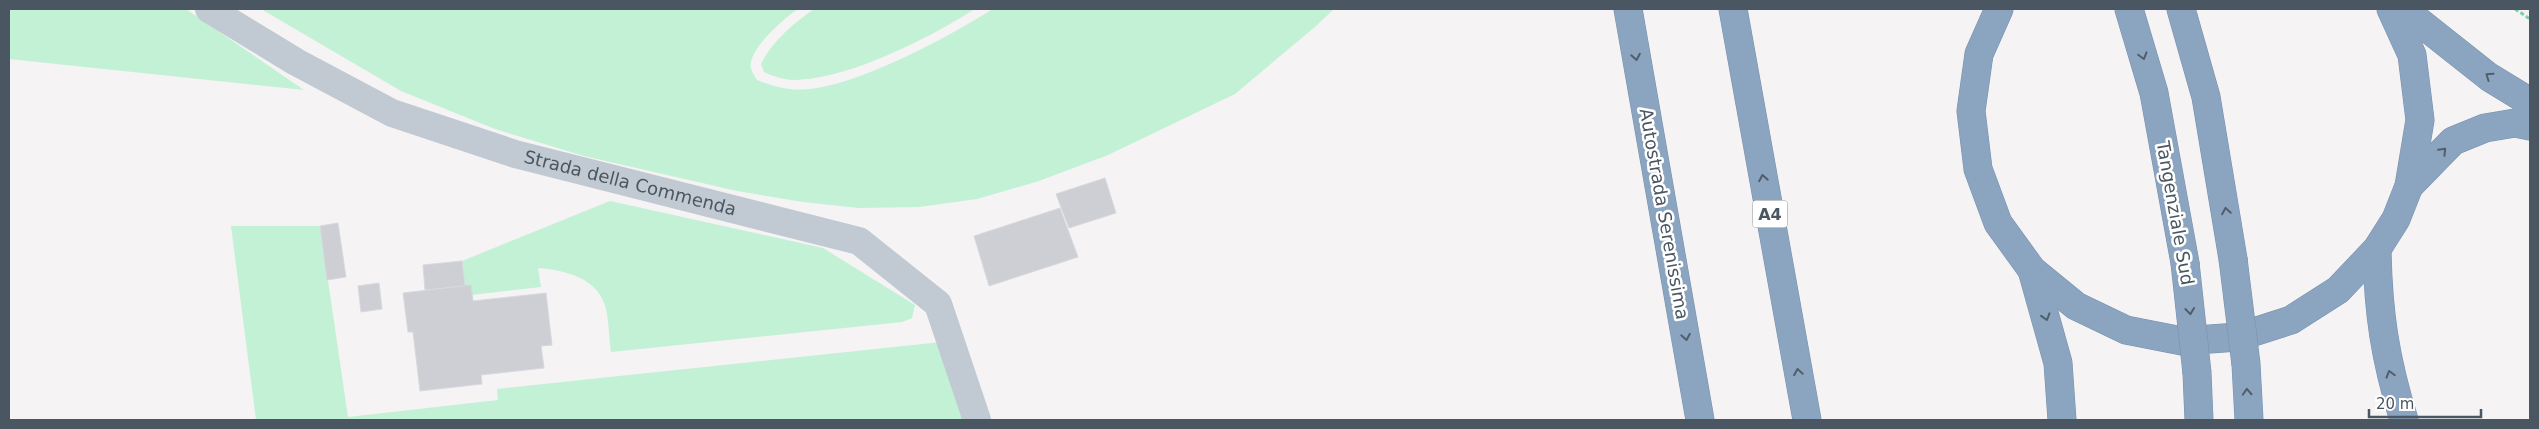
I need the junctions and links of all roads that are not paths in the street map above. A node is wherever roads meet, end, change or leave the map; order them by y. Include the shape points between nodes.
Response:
1 (209, 9) edge
2 (1628, 9) edge
3 (1733, 9) edge
4 (1982, 9) edge
5 (1999, 9) edge
6 (2129, 9) edge
7 (2181, 9) edge
8 (2391, 9) edge
9 (2403, 9) edge
10 (1979, 54) junction
11 (2530, 102) edge
12 (2530, 126) edge
13 (2409, 186) junction
14 (2377, 249) junction
15 (2032, 270) junction
16 (978, 420) edge
17 (1700, 420) edge
18 (1807, 420) edge
19 (2062, 420) edge
20 (2199, 420) edge
21 (2248, 420) edge
22 (2404, 420) edge

1 - 16 street, Strada della Commenda via 296,62 392,113 515,154 859,241 938,304
2 -> 17 highway, Autostrada Serenissima
18 -> 3 highway, A4
4 - 10 highway
5 - 10 highway
6 -> 20 highway, Tangenziale Sud, bridge via 2154,93 2185,262
21 -> 7 highway, bridge via 2246,364 2233,259 2206,97
8 - 13 highway via 2412,55 2420,120
11 -> 9 highway via 2489,77
10 - 15 highway via 1971,111 1978,169 1998,224
13 -> 12 highway via 2453,141 2485,128 2516,123
13 - 14 highway via 2396,219
14 - 15 highway via 2338,290 2291,320 2238,337 2182,341 2126,330 2076,306
22 -> 14 highway via 2388,364 2380,317
15 -> 19 highway via 2058,363

